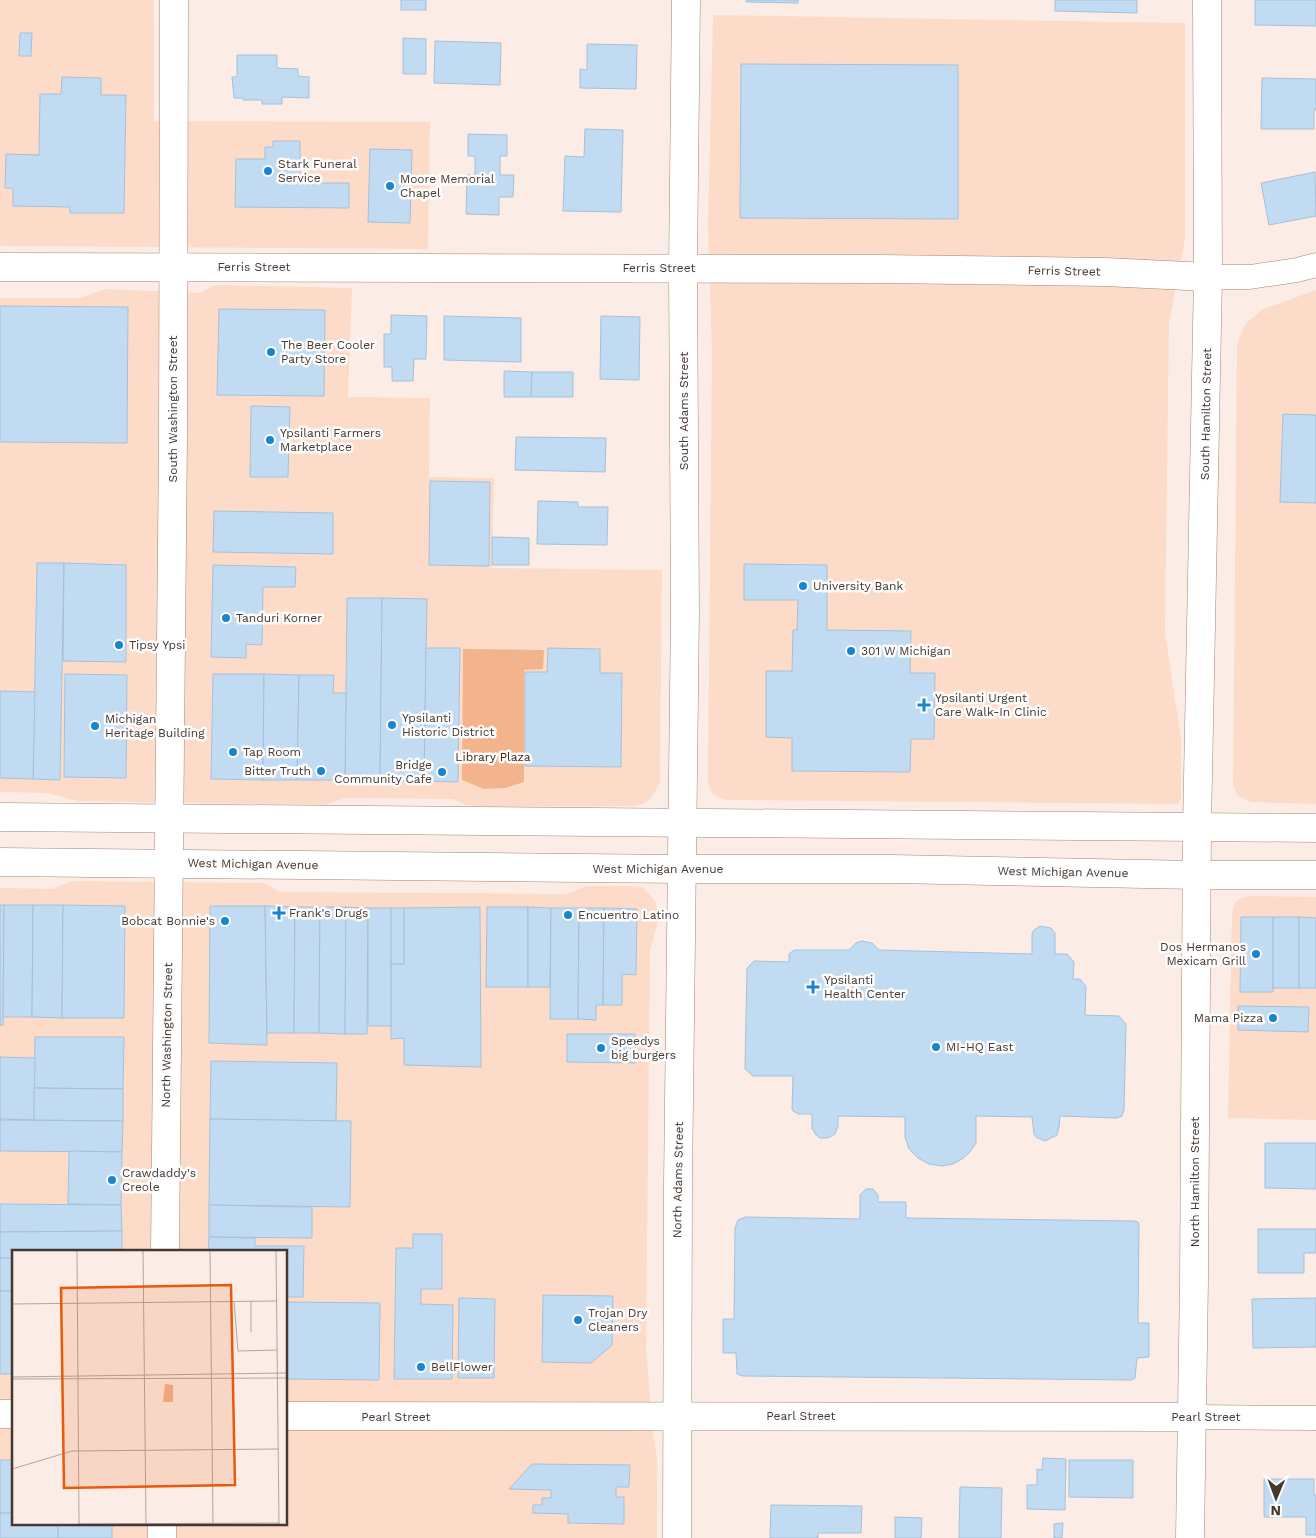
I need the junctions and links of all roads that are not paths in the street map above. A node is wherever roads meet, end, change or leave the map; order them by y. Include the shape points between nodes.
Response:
1 (174, 0) edge
2 (686, 0) edge
3 (1207, 0) edge
4 (1316, 265) edge
5 (174, 266) junction
6 (0, 267) edge
7 (683, 268) junction
8 (1208, 277) junction
9 (0, 817) edge
10 (169, 818) junction
11 (682, 822) junction
12 (1197, 827) junction
13 (1316, 828) edge
14 (0, 862) edge
15 (169, 864) junction
16 (681, 869) junction
17 (1196, 875) junction
18 (1316, 875) edge
19 (165, 1250) edge
20 (288, 1416) edge
21 (677, 1416) junction
22 (1192, 1417) junction
23 (1316, 1418) edge
24 (677, 1538) edge
25 (1190, 1538) edge

1 - 5 street, South Washington Street
2 - 7 street, South Adams Street
3 - 8 street, South Hamilton Street
4 - 8 street, Ferris Street via 1254,277
5 - 6 street, Ferris Street
5 - 7 street, Ferris Street
5 - 10 street, South Washington Street
7 - 8 street, Ferris Street via 1105,272
7 - 11 street, South Adams Street via 685,612
8 - 12 street, South Hamilton Street
9 - 10 street
10 - 11 street
10 - 15 street, North Washington Street
11 - 12 street
11 - 16 street, North Adams Street
12 - 13 street
12 - 17 street, North Hamilton Street
14 - 15 street, West Michigan Avenue
15 - 16 street, West Michigan Avenue
15 - 19 street, North Washington Street
16 - 17 street, West Michigan Avenue
16 - 21 street, North Adams Street
17 - 18 street, West Michigan Avenue
17 - 22 street, North Hamilton Street
20 - 21 street, Pearl Street
21 - 22 street, Pearl Street
21 - 24 street, North Adams Street
22 - 23 street, Pearl Street
22 - 25 street, North Hamilton Street

